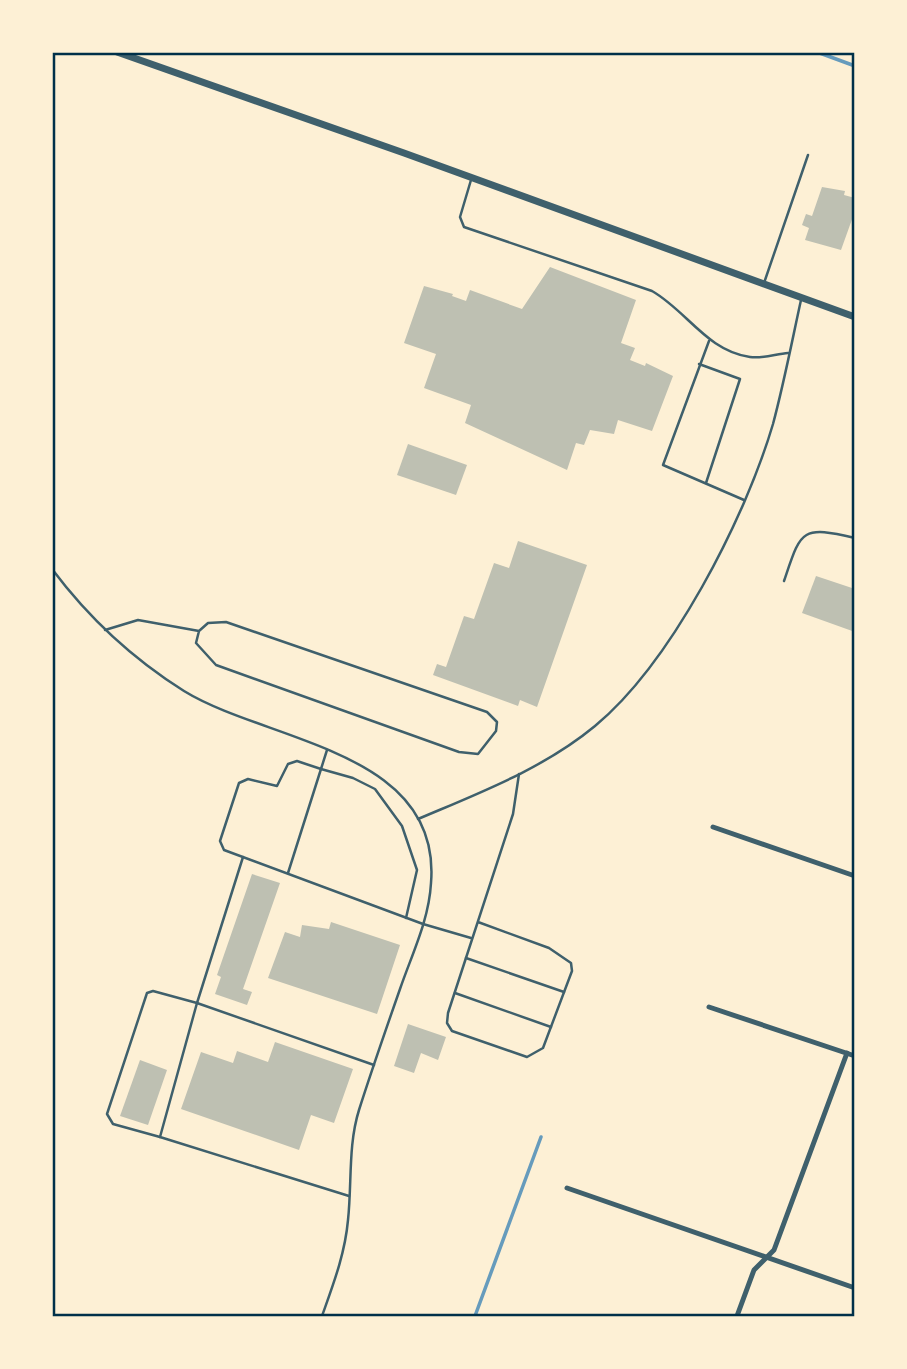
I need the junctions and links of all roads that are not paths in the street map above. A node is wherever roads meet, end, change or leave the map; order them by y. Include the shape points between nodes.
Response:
1 (117, 52) edge
2 (808, 155) dead end
3 (471, 177) junction
4 (764, 283) junction
5 (802, 297) junction
6 (855, 317) edge
7 (709, 340) junction
8 (789, 353) junction
9 (698, 364) junction
10 (706, 484) junction
11 (744, 500) junction
12 (855, 538) edge
13 (52, 569) edge
14 (784, 581) dead end
15 (105, 630) junction
16 (199, 631) junction
17 (327, 750) junction
18 (321, 769) junction
19 (519, 774) junction
20 (418, 819) junction
21 (713, 827) dead end
22 (243, 857) junction
23 (288, 873) junction
24 (855, 876) edge
25 (406, 918) junction
26 (478, 922) junction
27 (422, 924) junction
28 (472, 939) junction
29 (466, 958) junction
30 (564, 992) junction
31 (455, 993) junction
32 (197, 1003) junction
33 (709, 1007) dead end
34 (551, 1027) junction
35 (847, 1053) junction
36 (855, 1056) edge
37 (374, 1065) junction
38 (160, 1137) junction
39 (567, 1188) dead end
40 (349, 1196) junction
41 (768, 1257) junction
42 (855, 1287) edge
43 (321, 1317) edge
44 (737, 1317) edge

1 - 3 street
2 - 4 lane
3 - 4 street
3 - 7 lane via 460,217 464,227 652,291 673,303
4 - 5 street
5 - 6 street
5 - 8 lane
7 - 8 lane via 751,358
7 - 9 lane
8 - 11 lane via 773,424
9 - 10 lane via 663,465
9 - 10 lane via 740,379
10 - 11 lane
11 - 19 lane via 666,649 596,725 540,765
12 - 14 lane via 823,530 805,534
13 - 15 lane
15 - 16 lane via 138,620
15 - 17 lane via 184,691 237,717
16 - 16 lane via 208,623 226,622 487,712 497,722 496,731 478,754 459,752 216,665 196,643
17 - 18 lane
17 - 20 lane via 368,766 396,787
18 - 22 lane via 298,761 288,764 277,786 248,779 239,783 220,841 224,850
18 - 23 lane
18 - 25 lane via 375,789 402,826 417,870
19 - 20 lane
19 - 26 lane via 513,814
20 - 27 lane via 432,859 429,904
21 - 24 street
22 - 23 lane
22 - 32 lane
23 - 25 lane
25 - 27 lane
26 - 28 lane
26 - 30 lane via 561,954 571,963 572,971
27 - 28 lane
27 - 37 lane
28 - 29 lane
29 - 30 lane
29 - 31 lane
30 - 34 lane
31 - 34 lane
31 - 34 lane via 447,1023 452,1031 527,1057 543,1048
32 - 37 lane
32 - 38 lane
32 - 38 lane via 147,993 107,1114 113,1124
33 - 35 street
35 - 36 street
35 - 41 street
37 - 40 lane via 356,1122
38 - 40 lane
39 - 41 street
40 - 43 lane via 338,1272
41 - 42 street
41 - 44 street via 754,1270

